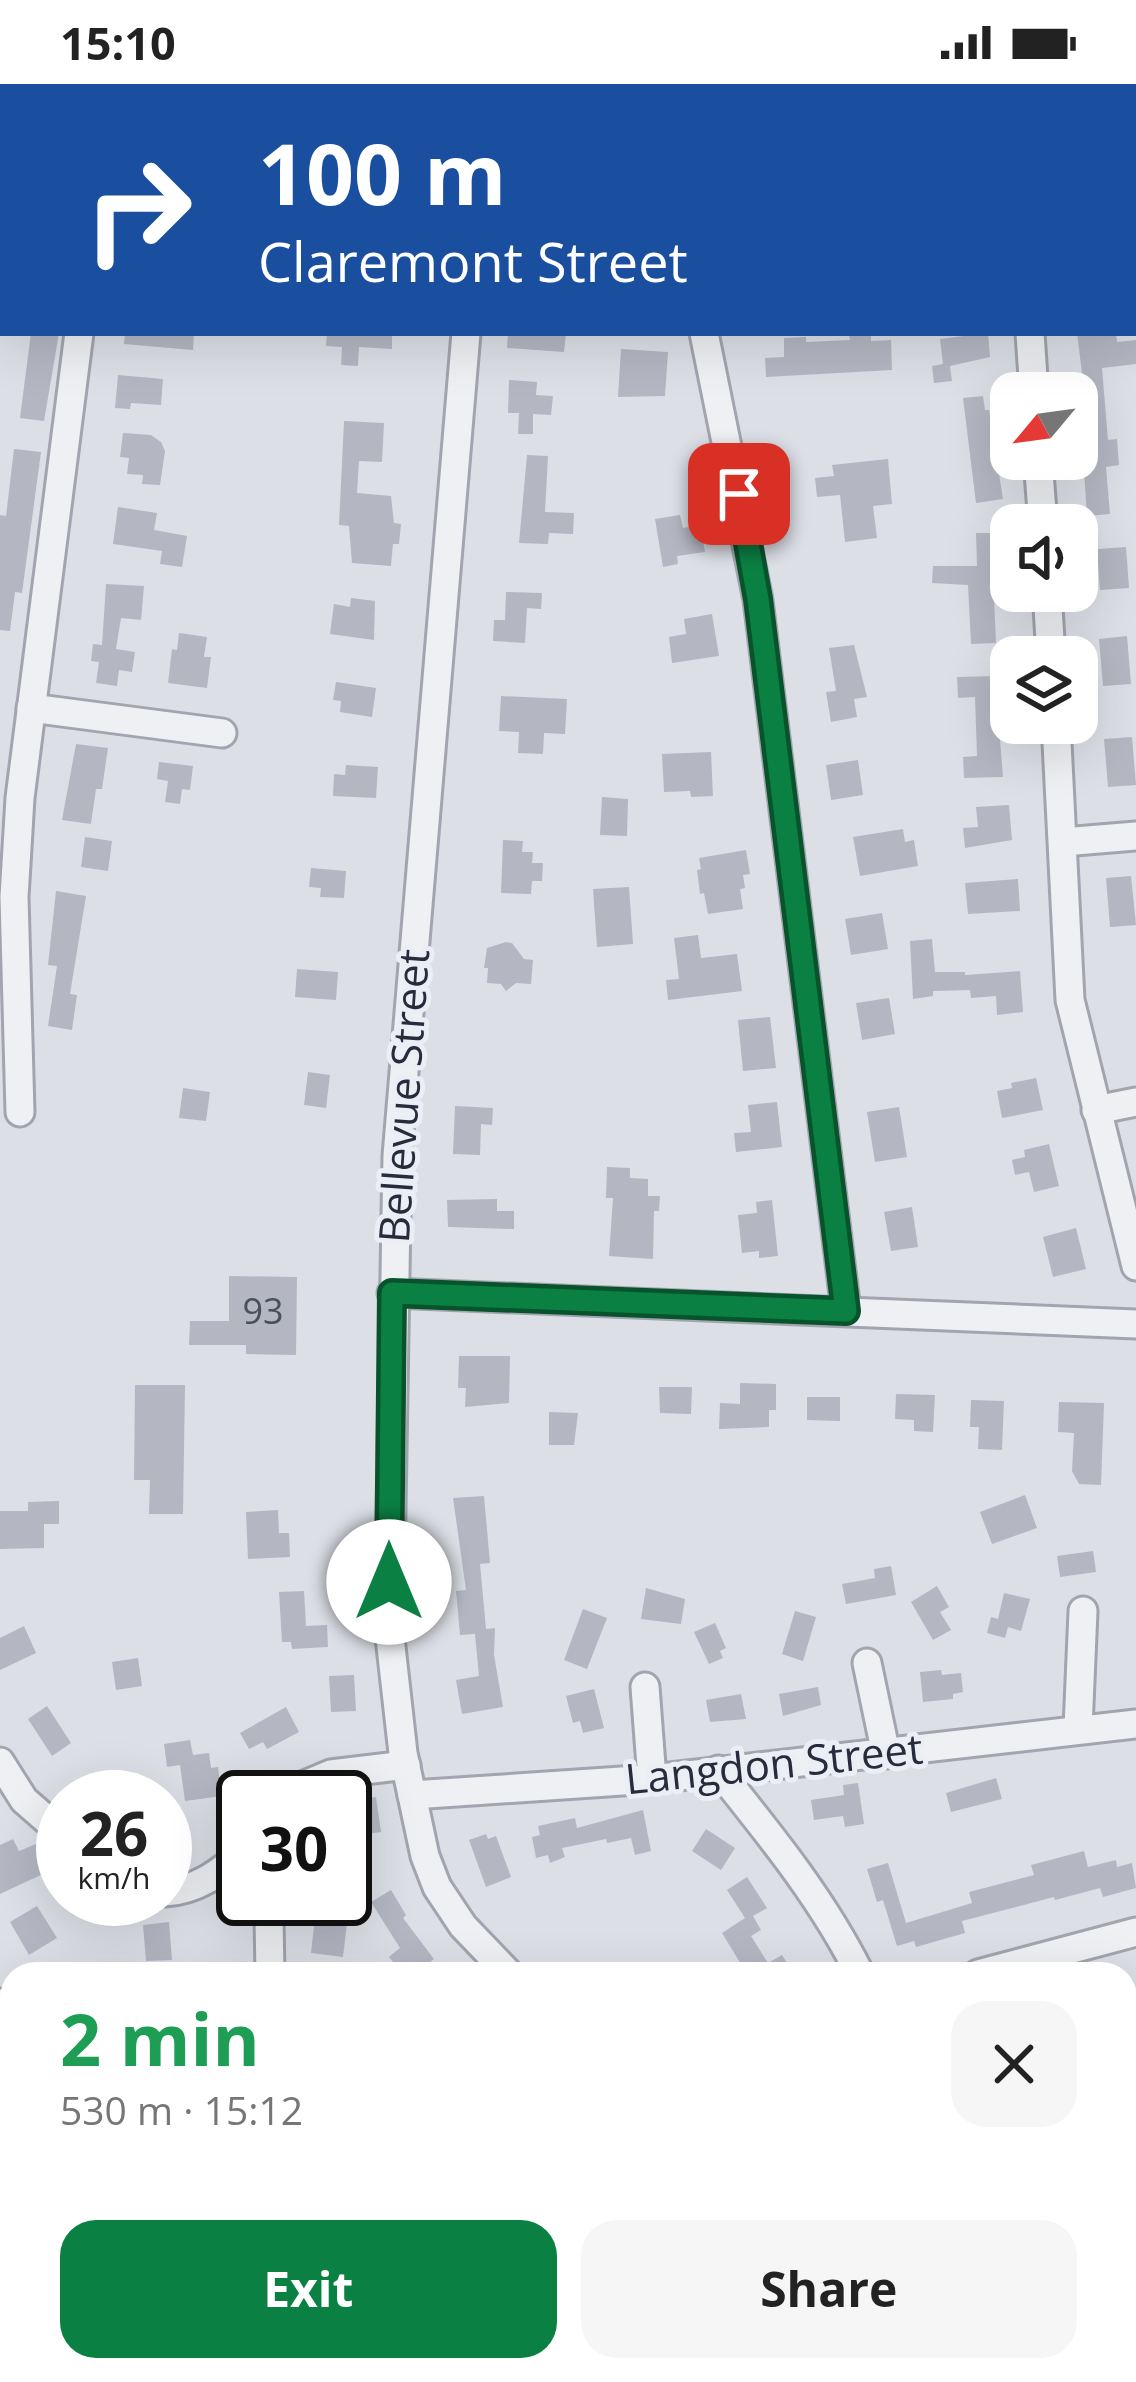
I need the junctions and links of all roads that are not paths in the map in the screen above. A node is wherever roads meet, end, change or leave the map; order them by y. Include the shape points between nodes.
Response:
1 (80, 336) edge
2 (466, 336) edge
3 (705, 336) edge
4 (1030, 336) edge
5 (1033, 372) edge
6 (32, 708) junction
7 (222, 733) dead end
8 (1057, 744) edge
9 (1136, 836) edge
10 (1064, 842) junction
11 (1136, 1102) edge
12 (1096, 1110) junction
13 (20, 1112) dead end
14 (1136, 1266) edge
15 (392, 1293) junction
16 (846, 1311) junction
17 (1136, 1324) edge
18 (1082, 1611) dead end
19 (867, 1663) dead end
20 (645, 1687) dead end
21 (1136, 1724) edge
22 (1078, 1728) junction
23 (886, 1754) junction
24 (0, 1762) edge
25 (406, 1765) junction
26 (718, 1769) junction
27 (364, 1770) edge
28 (652, 1779) junction
29 (412, 1795) junction
30 (36, 1810) edge
31 (269, 1926) edge
32 (1136, 1932) edge
33 (270, 1962) edge
34 (498, 1962) edge
35 (854, 1962) edge
36 (1023, 1962) edge

1 - 6 street
2 - 15 street, Bellevue Street via 400,1100
3 - 16 street via 755,582
4 - 5 street
6 - 7 street
6 - 13 street via 14,897
8 - 10 street
9 - 10 street
10 - 12 street via 1070,1000
11 - 12 street
12 - 14 street
15 - 16 street
15 - 25 street, Bellevue Street via 389,1629
16 - 17 street
18 - 22 street
19 - 23 street
20 - 28 street
21 - 22 street, Langdon Street
22 - 23 street, Langdon Street
23 - 26 street, Langdon Street
24 - 30 street
25 - 27 street
25 - 29 street, Bellevue Street
26 - 28 street, Langdon Street
26 - 35 street via 794,1865
28 - 29 street, Langdon Street
29 - 34 street, Bellevue Street via 437,1887
31 - 33 street
32 - 36 street

